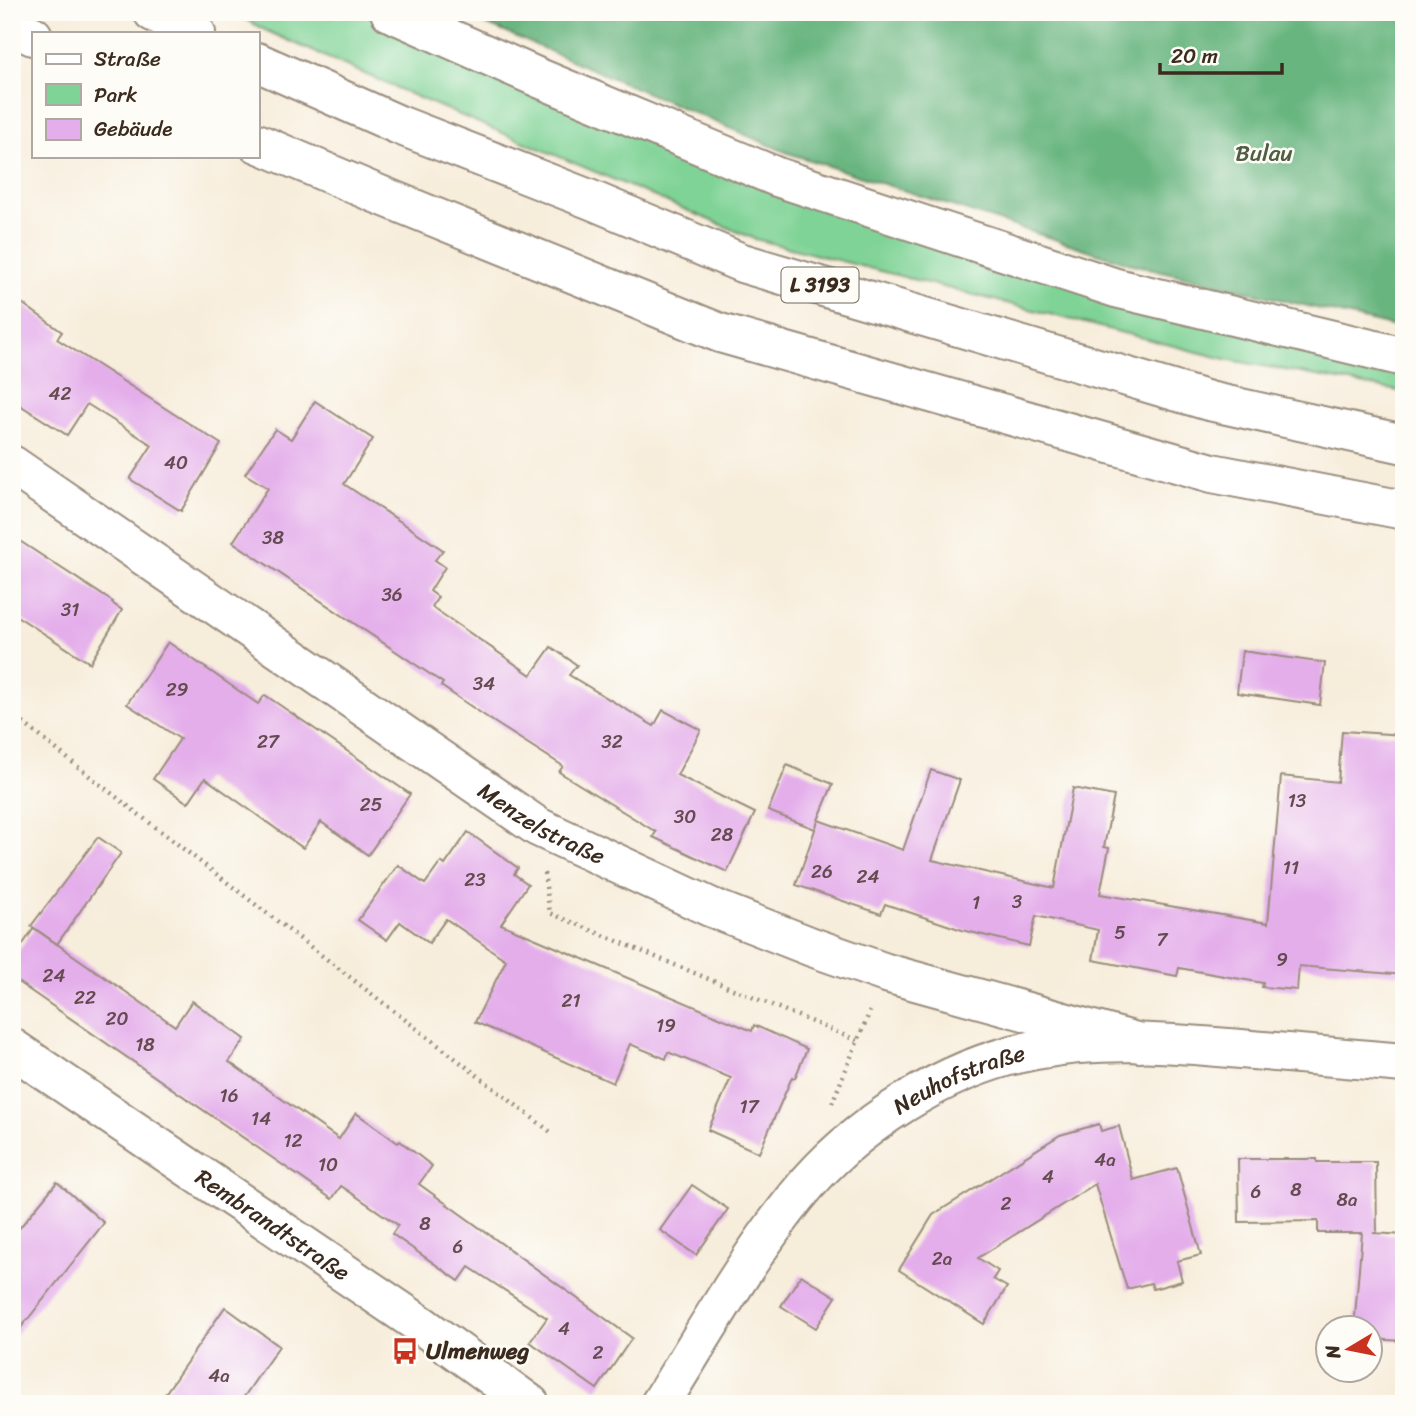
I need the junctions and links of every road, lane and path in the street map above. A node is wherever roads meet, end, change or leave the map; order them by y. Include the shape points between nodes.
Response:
1 (153, 12) edge
2 (390, 12) edge
3 (12, 26) edge
4 (194, 32) edge
5 (32, 36) edge
6 (259, 63) edge
7 (259, 143) edge
8 (1404, 356) edge
9 (1404, 443) edge
10 (12, 465) edge
11 (1404, 510) edge
12 (12, 714) edge
13 (538, 827) junction
14 (886, 973) junction
15 (858, 1041) junction
16 (1140, 1043) junction
17 (12, 1048) edge
18 (1404, 1063) edge
19 (552, 1133) dead end
20 (818, 1172) junction
21 (530, 1404) edge
22 (660, 1404) edge

1 - 4 main road
2 - 8 main road via 777,177 1116,288
3 - 5 main road
6 - 9 main road, L 3193 via 398,125 743,263 1209,401
7 - 11 main road via 720,333 1212,473
10 - 13 main road, Menzelstraße
12 - 19 path
13 - 14 main road, Menzelstraße via 710,907
13 - 15 path via 550,913
14 - 15 path
14 - 16 main road, Menzelstraße
15 - 20 path via 832,1104
16 - 18 main road, Neuhofstraße
16 - 20 main road, Neuhofstraße via 1034,1050 961,1074 861,1131
17 - 21 main road, Rembrandtstraße
20 - 22 main road, Neuhofstraße via 743,1271

